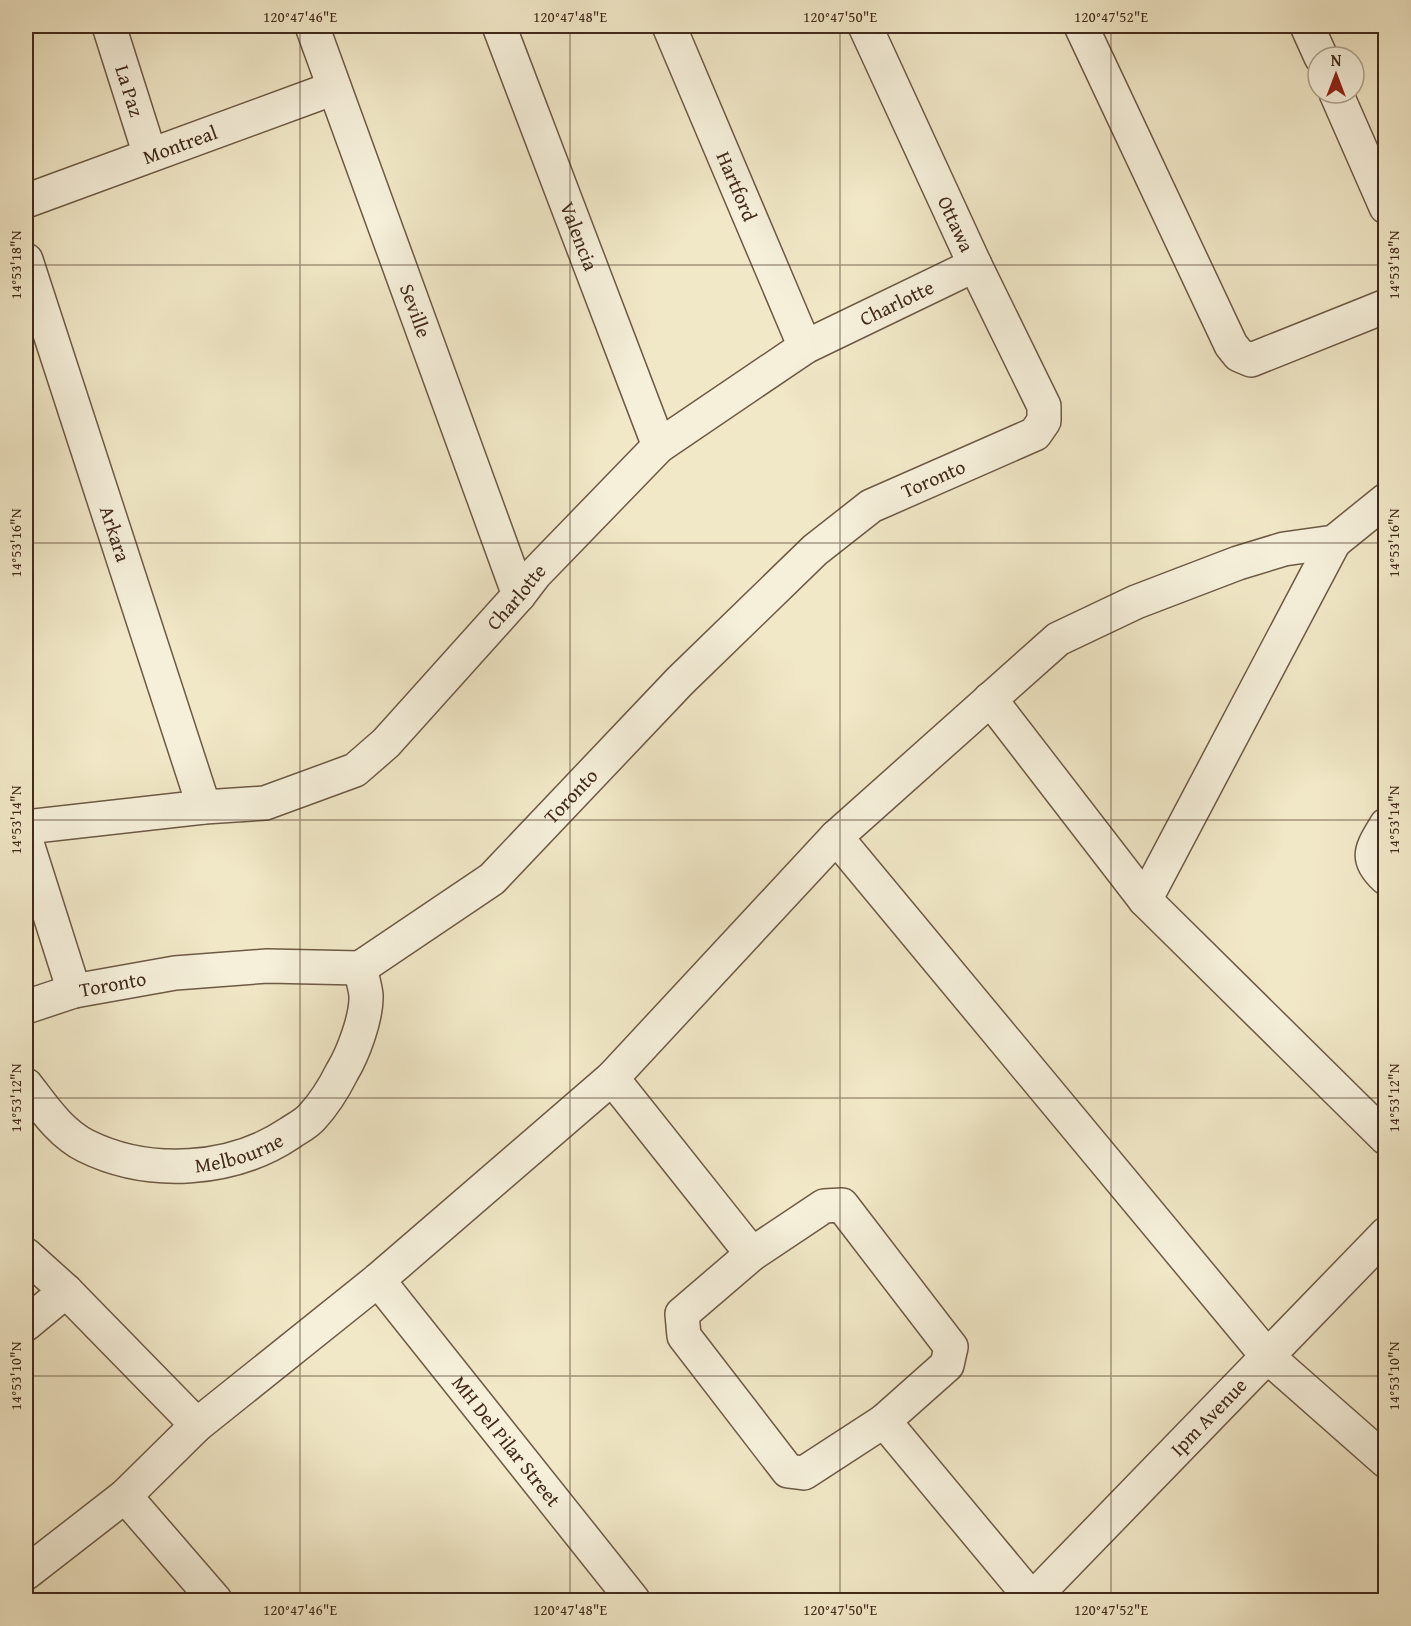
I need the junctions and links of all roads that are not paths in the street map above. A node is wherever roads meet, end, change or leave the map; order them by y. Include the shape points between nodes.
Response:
1 (109, 26) edge
2 (312, 26) edge
3 (499, 26) edge
4 (669, 26) edge
5 (865, 26) edge
6 (1081, 26) edge
7 (1307, 26) edge
8 (1316, 45) edge
9 (334, 88) junction
10 (1341, 105) edge
11 (150, 155) junction
12 (26, 201) edge
13 (1386, 207) edge
14 (26, 260) edge
15 (975, 265) junction
16 (1386, 306) edge
17 (805, 347) junction
18 (1044, 421) joint
19 (659, 446) junction
20 (1386, 501) edge
21 (1334, 542) junction
22 (519, 595) junction
23 (990, 699) junction
24 (204, 807) junction
25 (1386, 825) edge
26 (26, 827) edge
27 (836, 837) junction
28 (26, 840) edge
29 (1386, 878) edge
30 (1145, 900) junction
31 (360, 968) junction
32 (74, 991) junction
33 (26, 1007) edge
34 (612, 1078) junction
35 (26, 1085) edge
36 (1386, 1138) edge
37 (1386, 1234) edge
38 (752, 1254) junction
39 (26, 1255) edge
40 (378, 1280) junction
41 (66, 1291) junction
42 (26, 1324) edge
43 (1268, 1357) junction
44 (884, 1421) junction
45 (197, 1425) junction
46 (1386, 1461) edge
47 (124, 1496) junction
48 (26, 1573) edge
49 (215, 1600) edge
50 (633, 1600) edge
51 (1032, 1600) edge

1 - 11 street, La Paz
2 - 9 street, Seville
3 - 19 street, Valencia
4 - 17 street, Hartford
5 - 15 street, Ottawa
6 - 16 street via 1239,355 1251,360
7 - 8 street
9 - 11 street, Montreal
9 - 22 street, Seville
10 - 13 street
11 - 12 street, Montreal
14 - 24 street, Arkara
15 - 17 street, Charlotte
15 - 18 street, Ottawa via 1044,406
17 - 19 street, Charlotte
18 - 31 street, Toronto via 1035,434 872,506 814,550 680,681 492,879
19 - 22 street, Charlotte
20 - 21 street
21 - 23 street via 1284,549 1136,602 1058,639
21 - 30 street
22 - 24 street, Charlotte via 386,742 355,770 265,803
23 - 27 street
23 - 30 street
24 - 26 street, Charlotte
25 - 29 street via 1371,851 1373,866
27 - 34 street
27 - 43 street
28 - 32 street
30 - 36 street
31 - 32 street, Toronto via 267,966 175,973
31 - 35 street, Melbourne via 366,997 354,1053 333,1088 310,1119 275,1143 242,1157 191,1167 160,1166 113,1156 85,1146 64,1132
32 - 33 street, Toronto
34 - 38 street
34 - 40 street
37 - 43 street, Ipm Avenue
38 - 44 street via 824,1206 842,1205 951,1347 947,1365
38 - 44 street via 682,1314 684,1336 788,1471 804,1473
39 - 41 street
40 - 45 street
40 - 50 street, MH Del Pilar Street
41 - 42 street
41 - 45 street
43 - 46 street
43 - 51 street, Ipm Avenue
44 - 51 street
45 - 47 street
47 - 48 street
47 - 49 street

